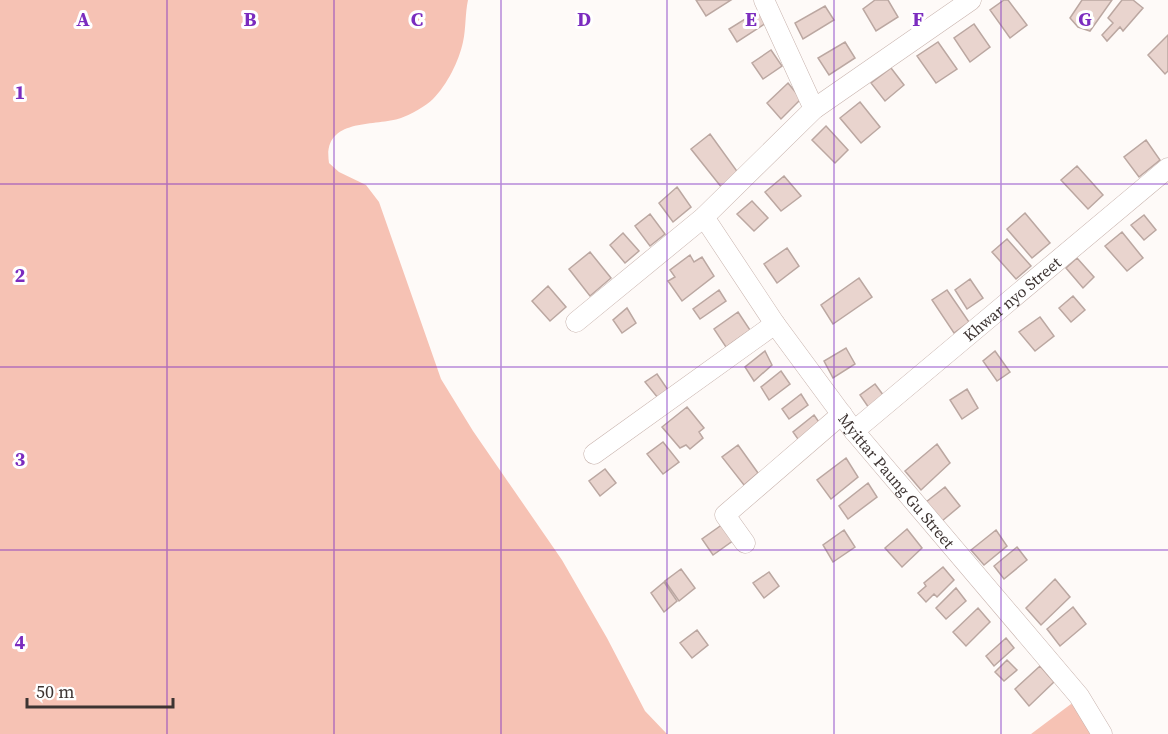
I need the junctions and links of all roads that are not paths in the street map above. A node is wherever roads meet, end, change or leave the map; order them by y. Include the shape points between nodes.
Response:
1 (764, 0) edge
2 (971, 0) edge
3 (814, 109) junction
4 (1168, 168) edge
5 (704, 217) junction
6 (576, 322) dead end
7 (775, 324) junction
8 (842, 414) junction
9 (854, 430) junction
10 (594, 454) dead end
11 (745, 543) dead end
12 (1102, 734) edge

1 - 3 street
2 - 3 street
3 - 5 street
4 - 9 street, Khwar nyo Street
5 - 6 street
5 - 7 street, Myittar Paung Gu Street
7 - 8 street, Myittar Paung Gu Street
7 - 10 street
8 - 9 street, Myittar Paung Gu Street
8 - 11 street via 725,515
9 - 12 street, Myittar Paung Gu Street via 1079,696

